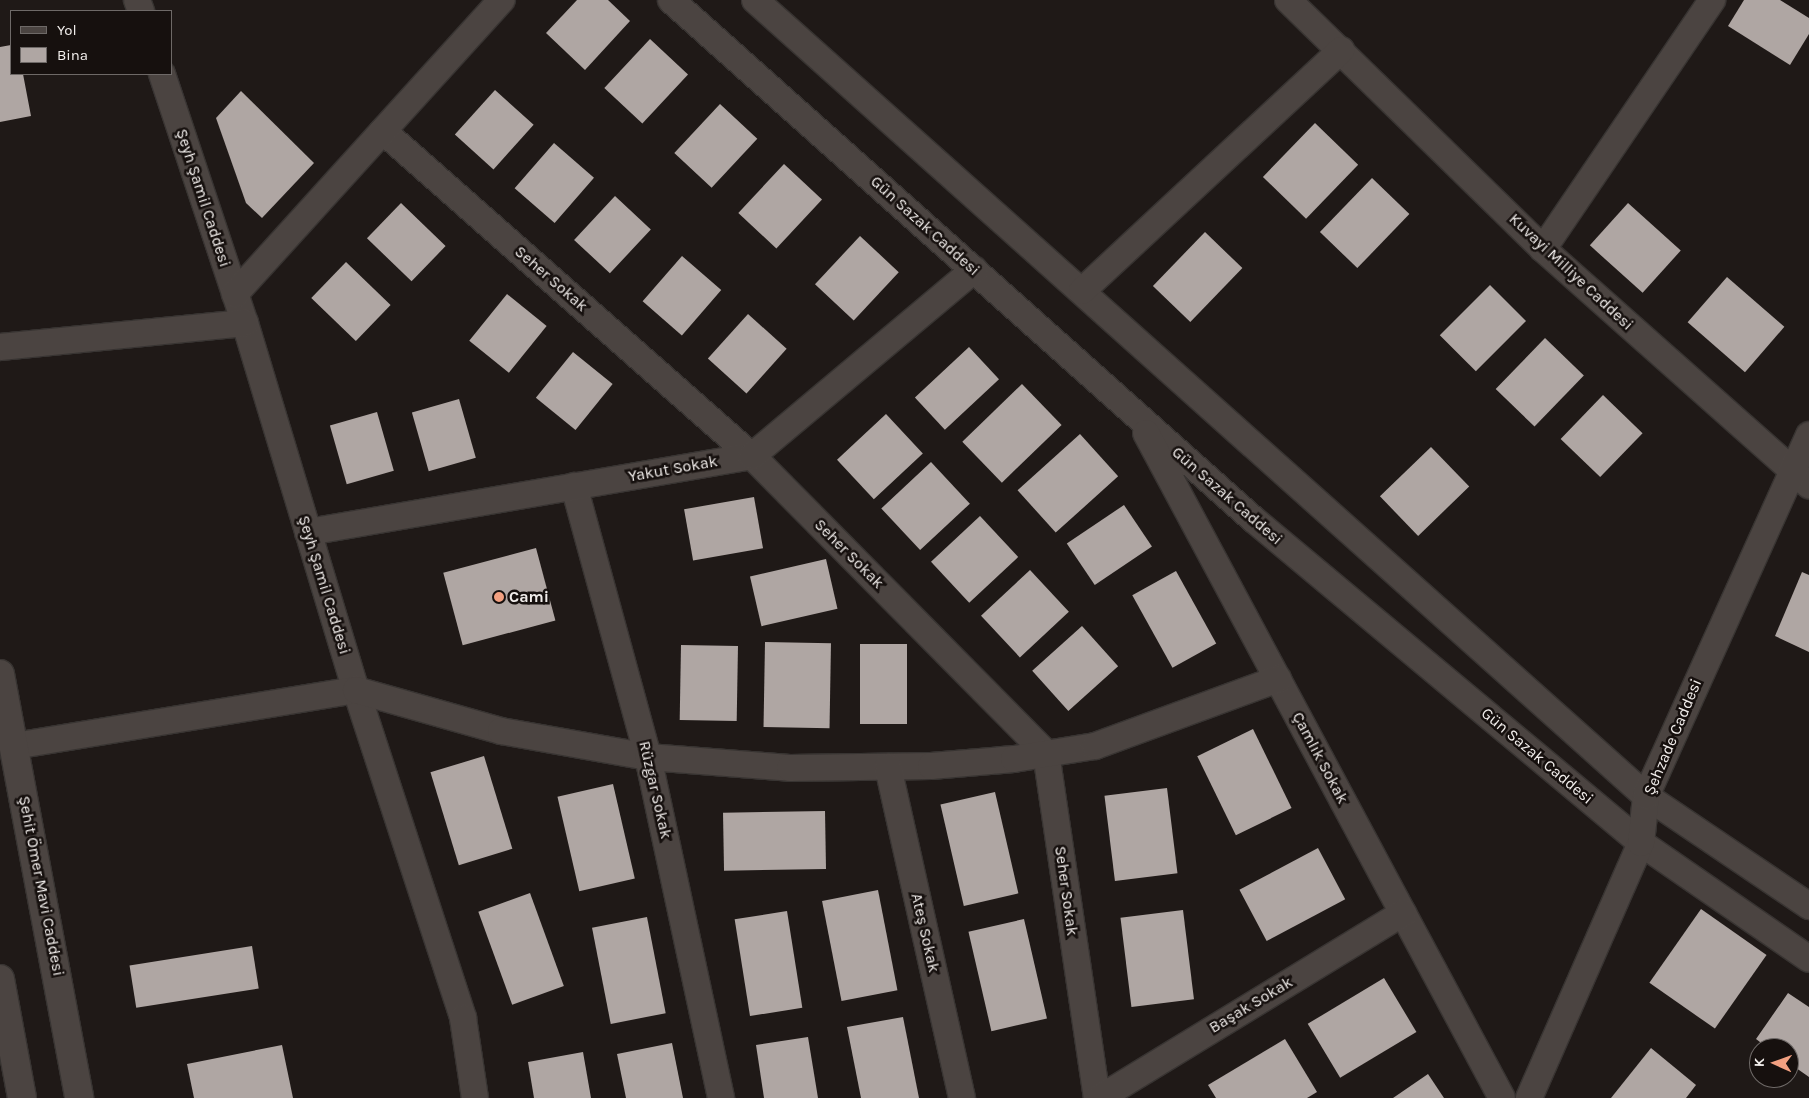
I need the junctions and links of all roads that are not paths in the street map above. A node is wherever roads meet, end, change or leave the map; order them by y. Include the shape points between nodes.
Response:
1 (502, 0) edge
2 (671, 0) edge
3 (756, 0) edge
4 (1288, 0) edge
5 (1712, 0) edge
6 (1341, 50) junction
7 (162, 75) edge
8 (383, 131) junction
9 (1543, 249) junction
10 (974, 270) junction
11 (1082, 291) junction
12 (235, 294) junction
13 (245, 324) junction
14 (0, 347) edge
15 (1138, 418) junction
16 (1809, 435) edge
17 (752, 456) junction
18 (1800, 477) edge
19 (574, 486) junction
20 (308, 532) junction
21 (0, 674) edge
22 (1278, 679) junction
23 (356, 690) junction
24 (14, 746) junction
25 (1046, 753) junction
26 (648, 756) junction
27 (888, 768) junction
28 (1646, 796) junction
29 (1641, 843) junction
30 (1809, 906) edge
31 (1403, 913) junction
32 (1809, 959) edge
33 (0, 979) edge
34 (22, 1098) edge
35 (79, 1098) edge
36 (475, 1098) edge
37 (720, 1098) edge
38 (962, 1098) edge
39 (1098, 1098) edge
40 (1502, 1098) edge
41 (1529, 1098) edge

1 - 8 street
2 - 10 street, Gün Sazak Caddesi
3 - 11 street
4 - 6 street, Kuvayi Milliye Caddesi
5 - 9 street
6 - 9 street, Kuvayi Milliye Caddesi
6 - 11 street
7 - 12 street, Şeyh Şamil Caddesi
8 - 12 street
8 - 17 street, Seher Sokak
9 - 18 street, Kuvayi Milliye Caddesi
10 - 15 street, Gün Sazak Caddesi
10 - 17 street
11 - 28 street
12 - 13 street, Şeyh Şamil Caddesi
13 - 14 street
13 - 20 street, Şeyh Şamil Caddesi
15 - 22 street, Çamlık Sokak
15 - 29 street, Gün Sazak Caddesi via 1252,520
16 - 18 street, Şehzade Caddesi
17 - 19 street, Yakut Sokak
17 - 25 street, Seher Sokak
18 - 28 street, Şehzade Caddesi
19 - 20 street, Yakut Sokak
19 - 26 street, Rüzgar Sokak
20 - 23 street, Şeyh Şamil Caddesi
21 - 24 main road, Şehit Ömer Mavi Caddesi
22 - 25 street via 1095,746
22 - 31 street, Çamlık Sokak
23 - 24 street
23 - 26 street via 501,731
23 - 36 street, Şeyh Şamil Caddesi via 463,1018
24 - 35 main road, Şehit Ömer Mavi Caddesi
25 - 27 street
25 - 39 street, Seher Sokak
26 - 27 street via 790,768
26 - 37 street, Rüzgar Sokak
27 - 38 street, Ateş Sokak
28 - 29 street, Şehzade Caddesi
28 - 30 street
29 - 32 street, Gün Sazak Caddesi
29 - 41 street, Şehzade Caddesi
31 - 39 street, Başak Sokak
31 - 40 street, Çamlık Sokak
33 - 34 main road

